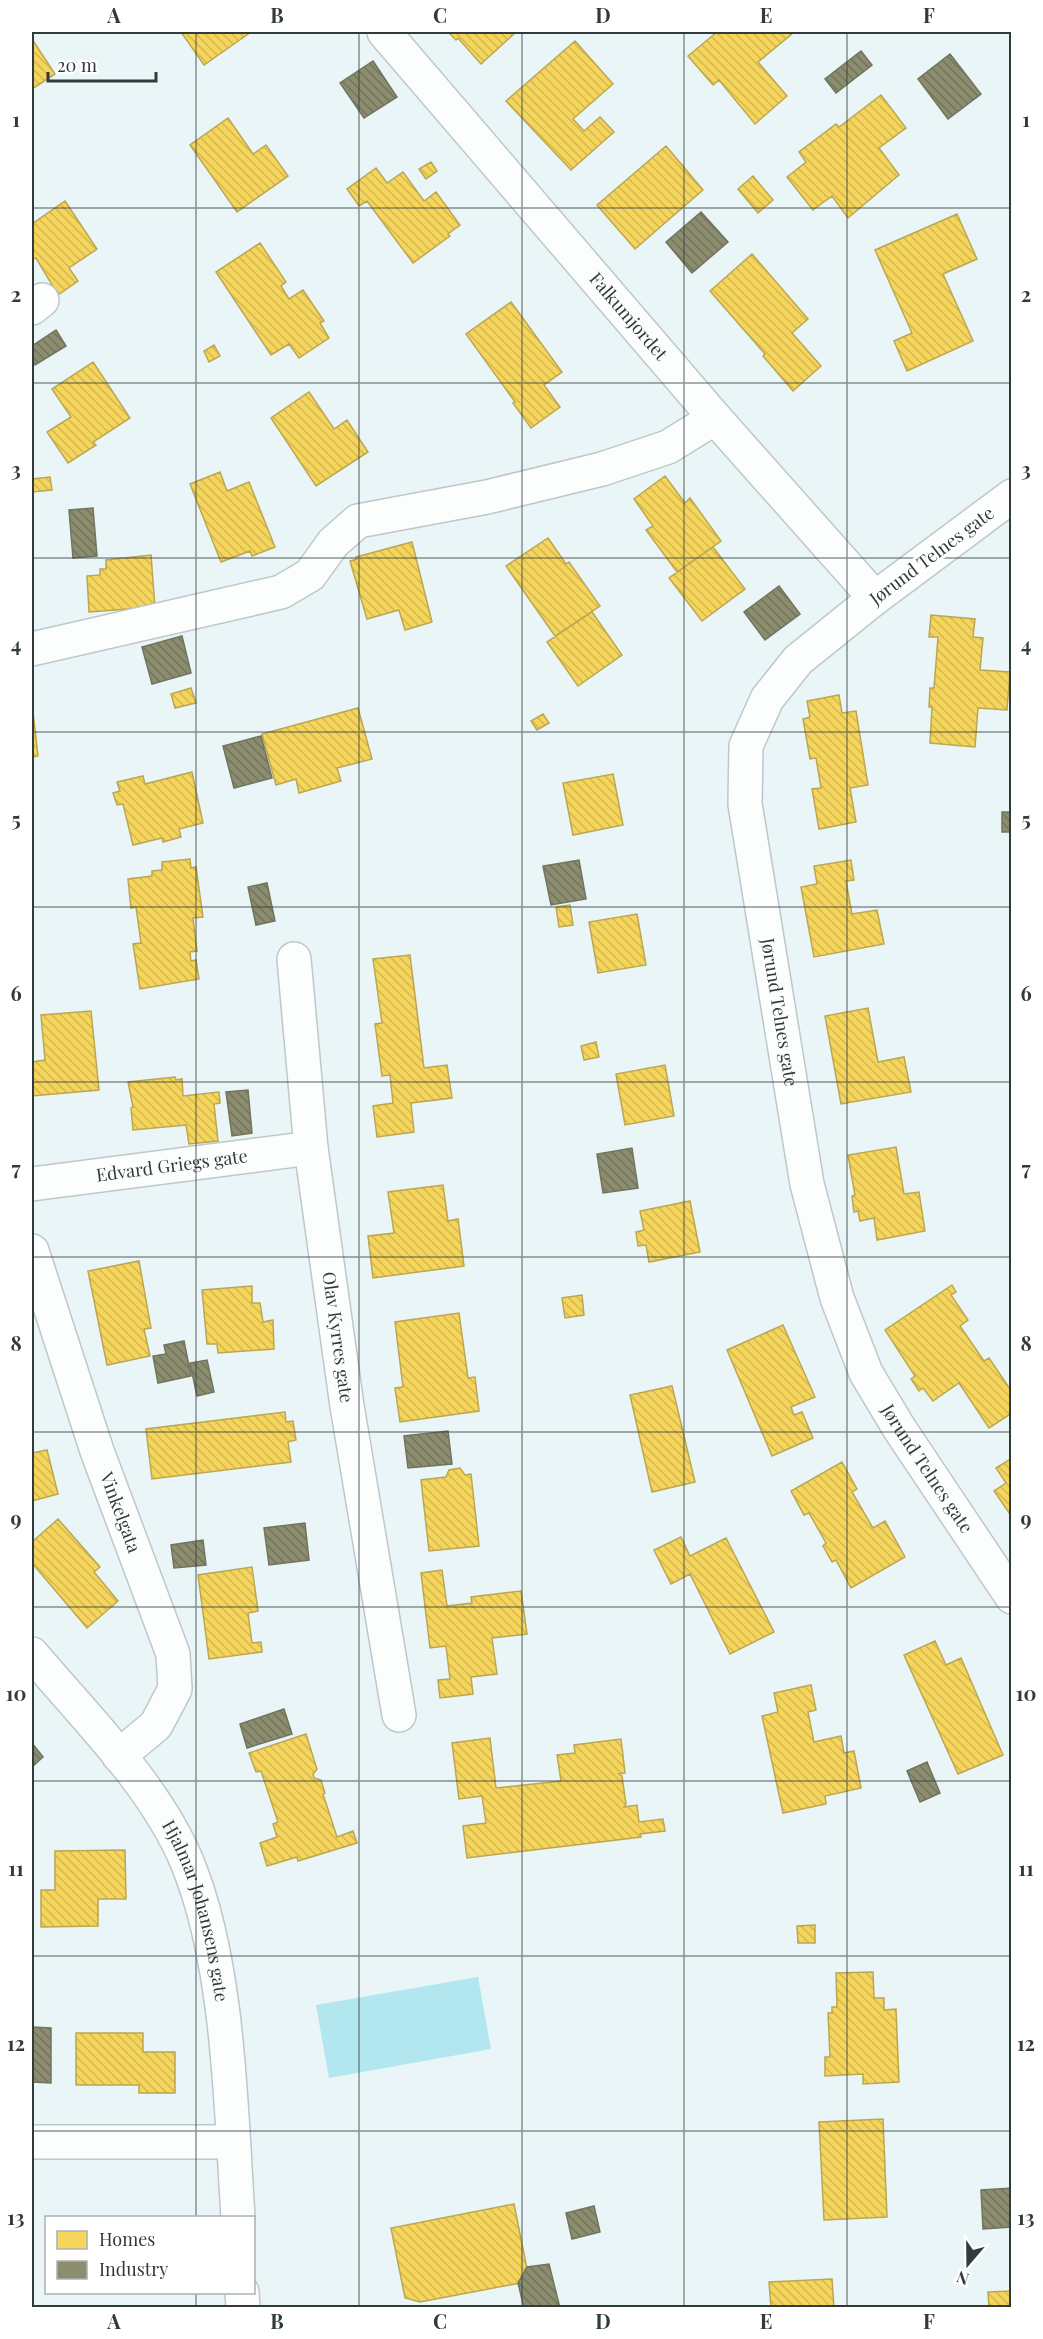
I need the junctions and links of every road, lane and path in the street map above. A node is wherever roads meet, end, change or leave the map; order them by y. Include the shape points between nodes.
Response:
1 (384, 32) edge
2 (715, 418) junction
3 (1011, 496) edge
4 (875, 598) junction
5 (32, 649) edge
6 (294, 959) dead end
7 (311, 1148) junction
8 (32, 1184) edge
9 (32, 1251) edge
10 (1011, 1597) edge
11 (32, 1654) edge
12 (399, 1715) dead end
13 (118, 1756) junction
14 (32, 2142) edge
15 (233, 2142) junction
16 (238, 2216) edge

1 - 2 street, Falkumjordet
2 - 4 street, Falkumjordet
2 - 5 street via 668,447 602,469 487,497 358,521 333,543 310,575 281,592
3 - 4 street, Jørund Telnes gate
4 - 10 street, Jørund Telnes gate via 798,660 767,699 746,746 745,804 807,1184 837,1298 866,1373 898,1428
6 - 7 street, Olav Kyrres gate
7 - 8 street, Edvard Griegs gate
7 - 12 street, Olav Kyrres gate via 347,1406
9 - 13 street, Vinkelgata via 97,1451 173,1654 175,1689 161,1716 156,1725
11 - 13 street, Hjalmar Johansens gate
13 - 15 street, Hjalmar Johansens gate via 163,1816 187,1862 207,1927 221,1998
14 - 15 street
15 - 16 street, Hjalmar Johansens gate

